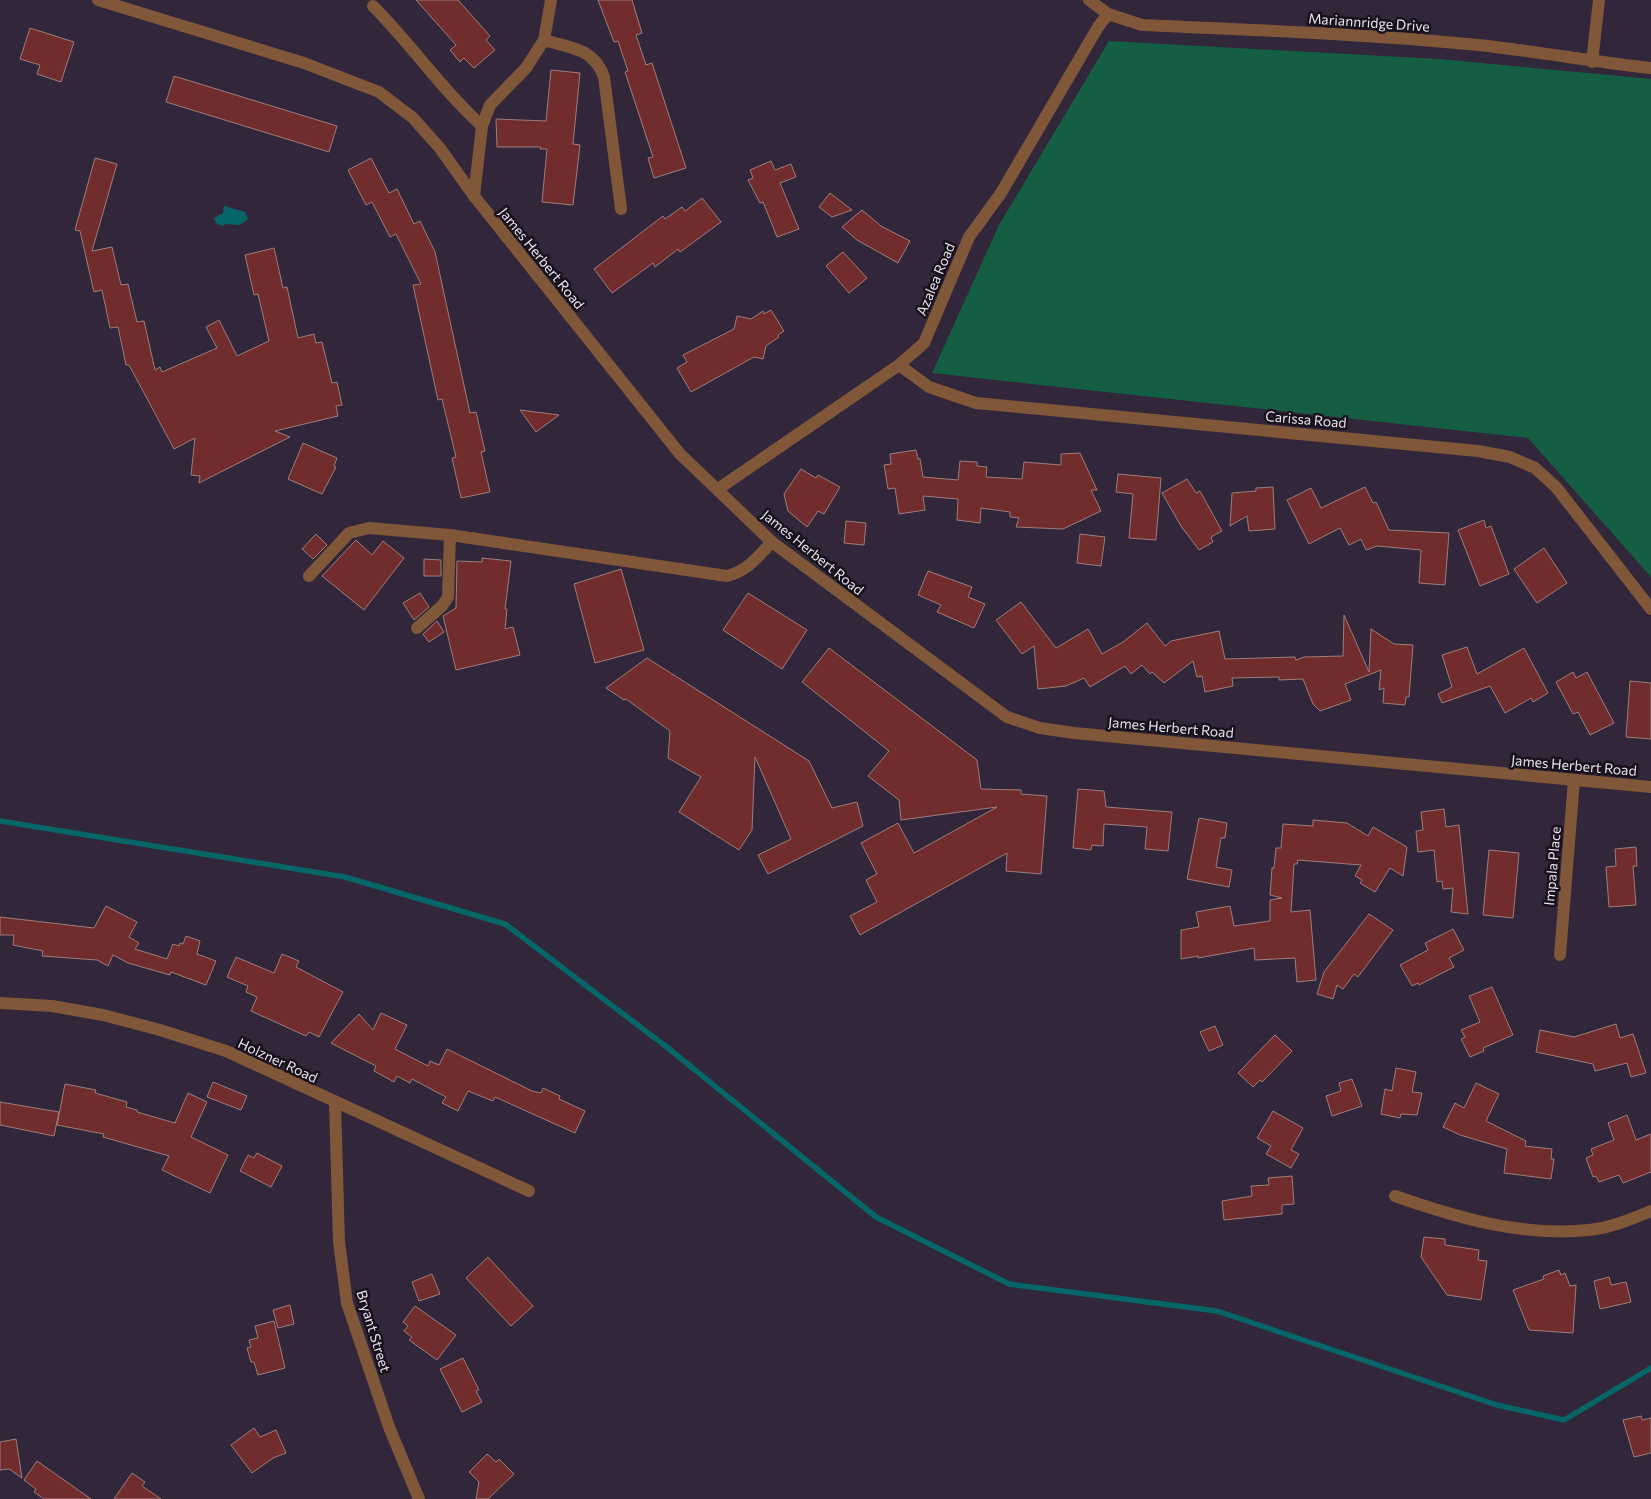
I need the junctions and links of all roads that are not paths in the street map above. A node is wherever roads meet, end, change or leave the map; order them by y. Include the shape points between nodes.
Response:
1 (98, 0) edge
2 (551, 0) edge
3 (1089, 0) edge
4 (1599, 0) edge
5 (373, 6) dead end
6 (1108, 14) junction
7 (544, 40) junction
8 (1592, 62) junction
9 (1651, 68) edge
10 (482, 126) junction
11 (474, 196) junction
12 (621, 209) dead end
13 (899, 365) junction
14 (718, 490) junction
15 (450, 535) junction
16 (772, 542) junction
17 (309, 576) dead end
18 (1651, 609) edge
19 (417, 628) dead end
20 (1574, 780) junction
21 (1651, 787) edge
22 (1560, 955) dead end
23 (0, 1003) edge
24 (335, 1103) junction
25 (529, 1191) dead end
26 (1395, 1196) dead end
27 (1651, 1212) edge
28 (419, 1499) edge

1 - 11 street, James Herbert Road via 304,63 379,92 420,125
2 - 7 street
3 - 6 street, Mariannridge Drive
4 - 8 street
5 - 10 street
6 - 8 street, Mariannridge Drive via 1142,24 1480,45
6 - 13 street, Azalea Road via 1001,193 969,237 924,344
7 - 10 street via 526,68 490,105
7 - 12 street via 588,53 599,64 604,77
8 - 9 street, Mariannridge Drive
10 - 11 street
11 - 14 street, James Herbert Road via 680,454
13 - 14 street, Azalea Road
13 - 18 street, Carissa Road via 929,387 976,403 1478,451 1510,457 1534,468 1556,487
14 - 16 street, James Herbert Road
15 - 16 street via 727,576 748,567
15 - 17 street via 359,529 342,539
15 - 19 street via 448,597
16 - 20 street, James Herbert Road via 985,702 1007,717 1040,728
20 - 21 street, James Herbert Road
20 - 22 street, Impala Place
23 - 24 street, Holzner Road via 52,1006 160,1030 226,1051
24 - 25 street, Holzner Road
24 - 28 street, Bryant Street via 340,1242 347,1303 389,1427
26 - 27 street via 1453,1216 1496,1226 1550,1232 1591,1230

